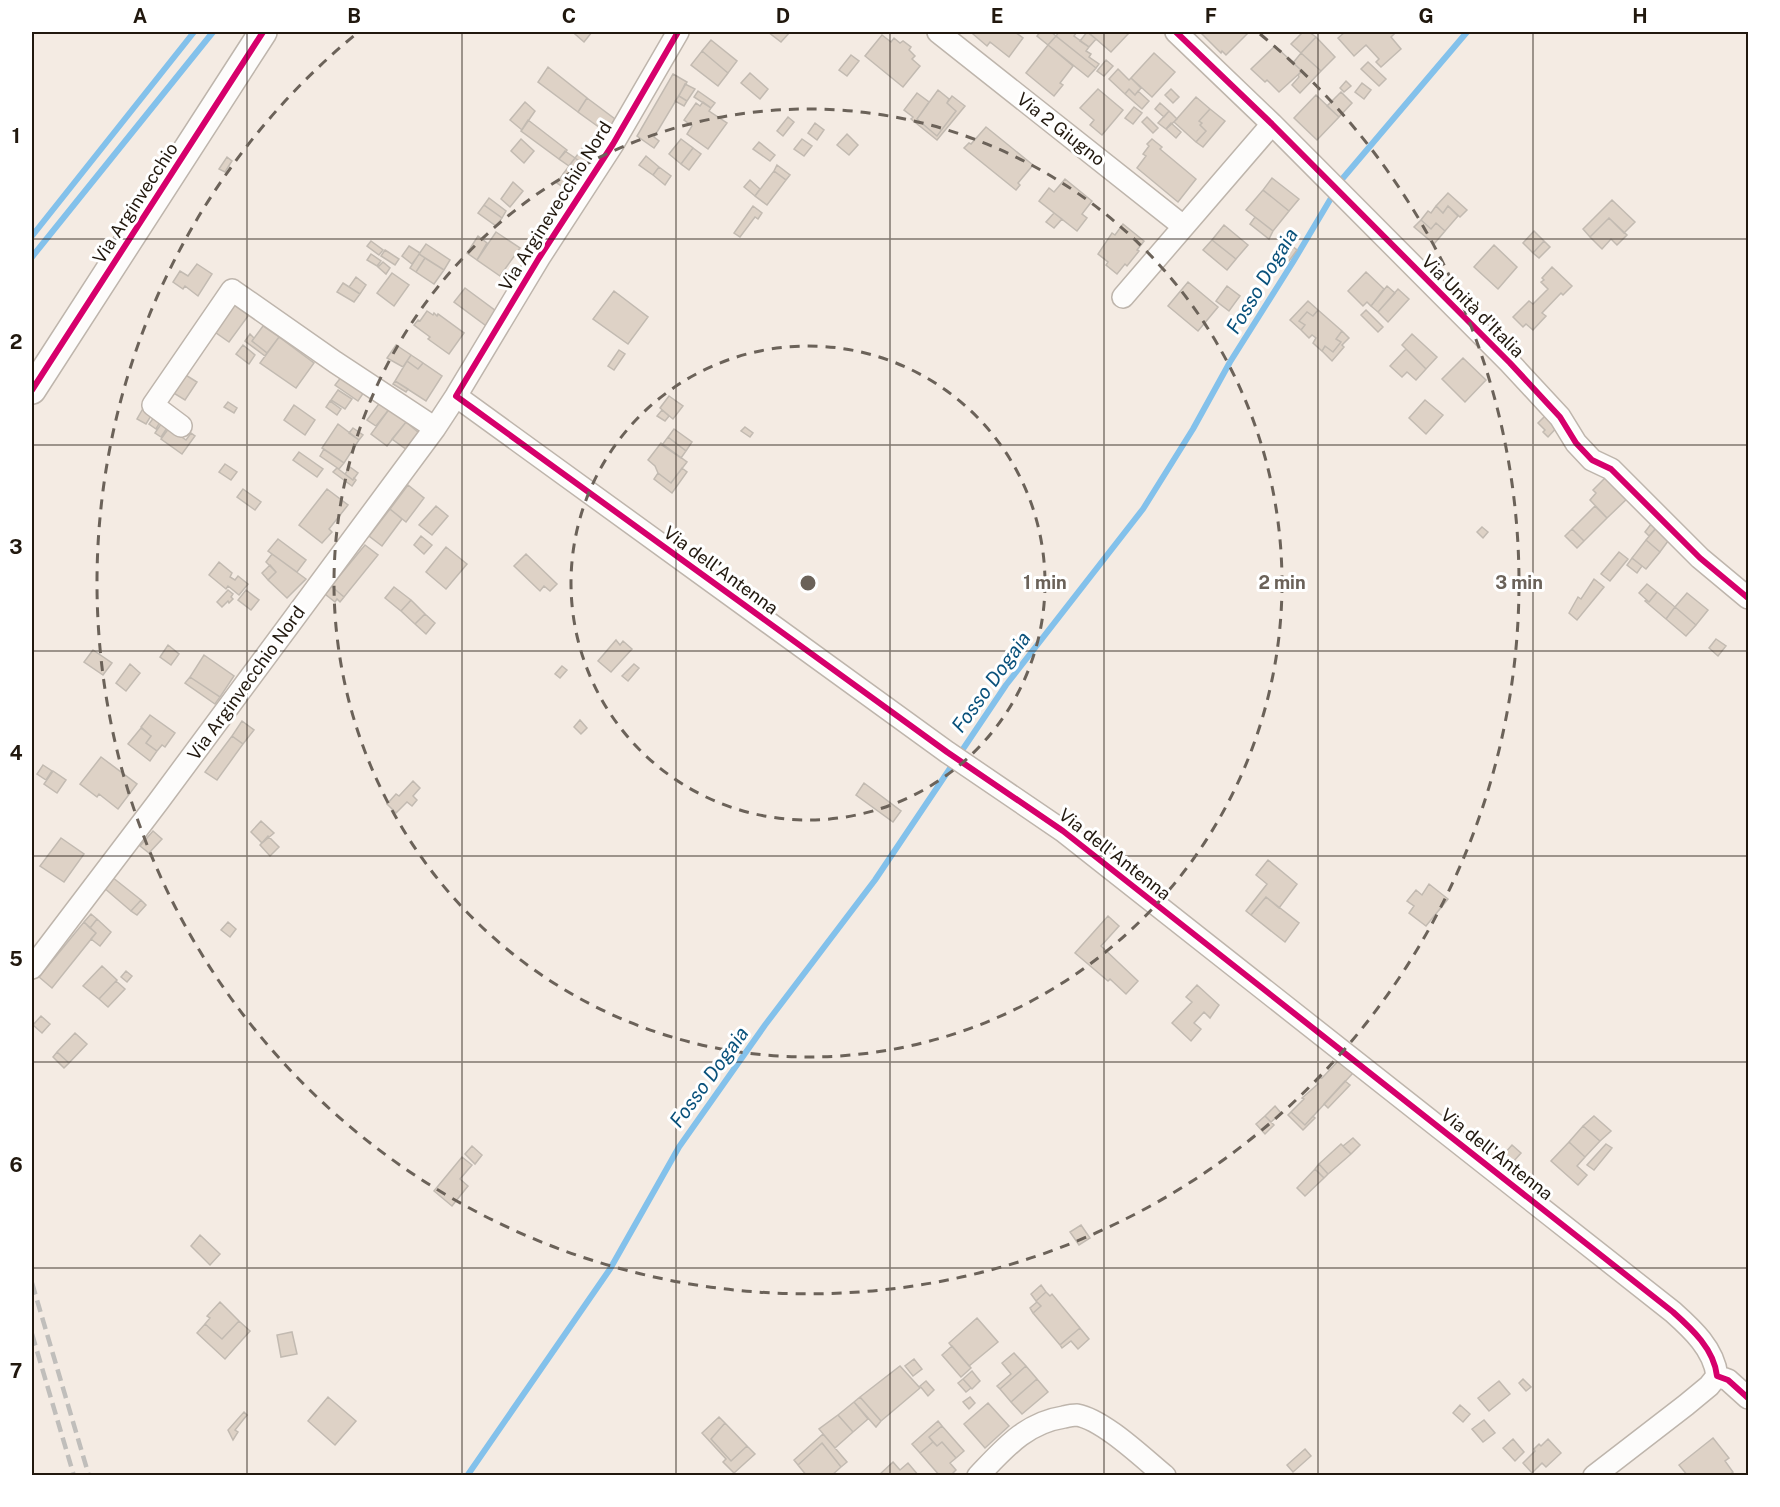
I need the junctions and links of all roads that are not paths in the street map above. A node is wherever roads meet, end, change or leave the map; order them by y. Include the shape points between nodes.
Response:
1 (263, 32) edge
2 (678, 32) edge
3 (938, 32) edge
4 (1176, 32) edge
5 (1272, 124) junction
6 (1183, 226) junction
7 (1123, 297) dead end
8 (32, 390) edge
9 (456, 396) junction
10 (181, 426) dead end
11 (435, 428) junction
12 (1749, 598) edge
13 (32, 968) edge
14 (1717, 1377) junction
15 (1749, 1398) edge
16 (978, 1476) edge
17 (1165, 1476) edge
18 (1594, 1476) edge

1 - 8 main road, Via Arginvecchio
2 - 9 street, Via Arginevecchio Nord
3 - 6 street, Via 2 Giugno
4 - 5 street, Via Unità d'Italia
5 - 6 street
5 - 12 street, Via Unità d'Italia via 1510,363 1560,417 1592,460 1611,469 1700,558
6 - 7 street
9 - 11 street, Via Arginvecchio Nord
9 - 14 street, Via dell'Antenna via 947,752 1063,831 1673,1312 1697,1335 1716,1365
10 - 11 street via 153,405 232,290
11 - 13 street, Via Arginvecchio Nord
14 - 15 street via 1728,1380
14 - 18 street
16 - 17 street via 1035,1424 1077,1415 1098,1424

